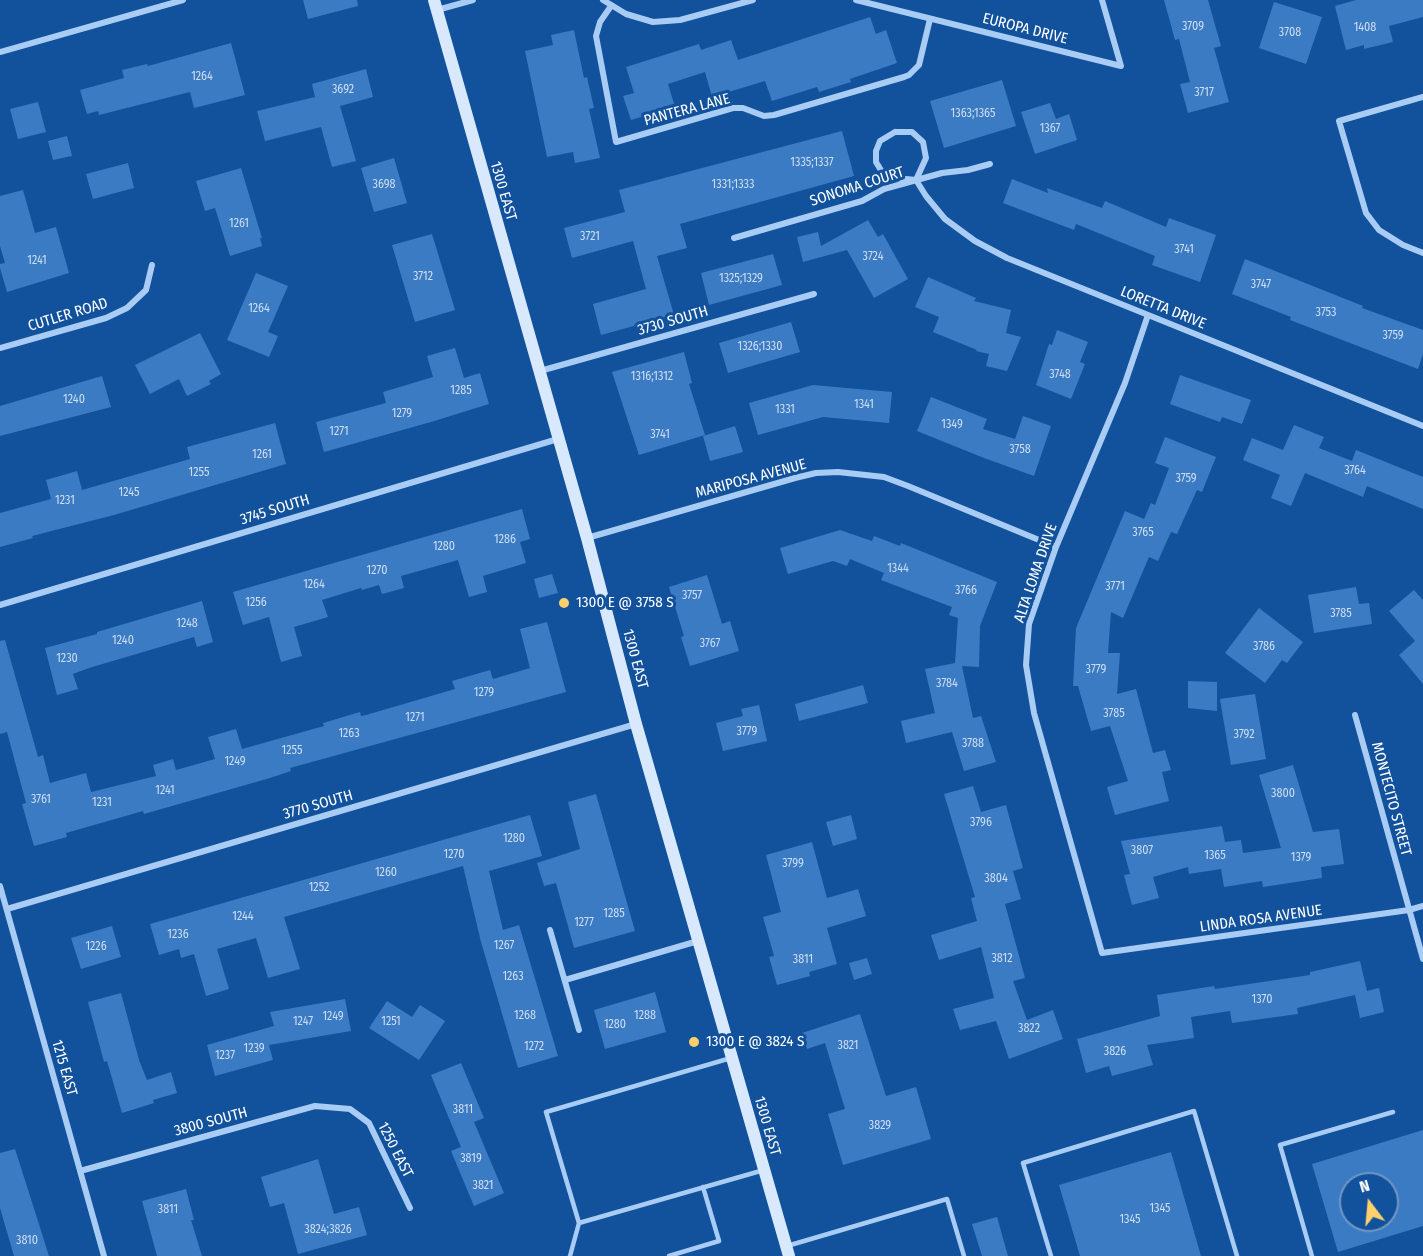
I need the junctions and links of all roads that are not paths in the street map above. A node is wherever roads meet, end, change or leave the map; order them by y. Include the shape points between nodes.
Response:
1 (183, 0) edge
2 (473, 0) edge
3 (603, 0) edge
4 (753, 0) edge
5 (856, 0) edge
6 (1102, 0) edge
7 (435, 5) edge
8 (610, 6) junction
9 (930, 19) junction
10 (0, 52) edge
11 (1423, 97) edge
12 (990, 164) dead end
13 (916, 180) junction
14 (734, 238) dead end
15 (1423, 252) edge
16 (152, 265) dead end
17 (814, 294) dead end
18 (1148, 315) junction
19 (0, 348) edge
20 (538, 371) junction
21 (1423, 426) edge
22 (558, 439) junction
23 (586, 538) junction
24 (1056, 547) junction
25 (0, 605) edge
26 (1355, 715) dead end
27 (636, 724) junction
28 (0, 886) edge
29 (1423, 906) edge
30 (7, 909) junction
31 (1409, 910) junction
32 (550, 930) dead end
33 (698, 941) junction
34 (1102, 953) joint
35 (1423, 959) edge
36 (565, 980) junction
37 (579, 1030) dead end
38 (731, 1058) junction
39 (350, 1109) joint
40 (1393, 1112) dead end
41 (764, 1170) junction
42 (80, 1171) junction
43 (703, 1187) junction
44 (410, 1208) dead end
45 (579, 1223) junction
46 (788, 1251) edge
47 (104, 1256) edge
48 (570, 1256) edge
49 (669, 1256) edge
50 (964, 1256) edge
51 (1051, 1256) edge
52 (1237, 1256) edge
53 (1312, 1256) edge

1 - 10 street
2 - 7 street
3 - 8 street
4 - 8 street via 680,20 653,22
5 - 9 street, EUROPA DRIVE
6 - 9 street, EUROPA DRIVE via 1121,66
7 - 20 main road, 1300 EAST
8 - 9 street, PANTERA LANE via 596,36 616,142 733,108 774,115 904,77 919,65
11 - 15 street via 1339,121 1366,213 1379,230
12 - 13 street, SONOMA COURT
13 - 13 street via 926,158 922,142 912,132 895,132 880,141 876,162 885,177
13 - 14 street, SONOMA COURT via 884,189 862,201
13 - 18 street, LORETTA DRIVE via 945,219 975,241 1007,258
16 - 19 street, CUTLER ROAD via 146,290 127,308 106,318
17 - 20 street, 3730 SOUTH
18 - 21 street, LORETTA DRIVE
18 - 24 street, ALTA LOMA DRIVE via 1125,383
20 - 22 main road, 1300 EAST
22 - 23 main road, 1300 EAST
22 - 25 street, 3745 SOUTH
23 - 24 street, MARIPOSA AVENUE via 795,478 838,472 884,477
23 - 27 main road, 1300 EAST
24 - 34 street, ALTA LOMA DRIVE via 1029,624 1026,665 1034,713
26 - 31 street, MONTECITO STREET
27 - 30 street, 3770 SOUTH
27 - 33 main road, 1300 EAST
28 - 30 street, 1215 EAST
29 - 31 street, LINDA ROSA AVENUE
30 - 42 street, 1215 EAST
31 - 34 street, LINDA ROSA AVENUE
31 - 35 street, MONTECITO STREET
32 - 36 street
33 - 36 street
33 - 38 main road, 1300 EAST
36 - 37 street
38 - 41 main road, 1300 EAST
38 - 45 lane via 546,1112
39 - 42 street, 3800 SOUTH via 315,1106
39 - 44 street, 1250 EAST via 369,1123
40 - 53 lane via 1280,1145
41 - 43 lane
41 - 46 main road, 1300 EAST
42 - 47 street, 1215 EAST
43 - 45 lane
43 - 49 lane via 719,1241
45 - 48 lane
46 - 50 lane via 947,1199
51 - 52 lane via 1023,1163 1194,1111

